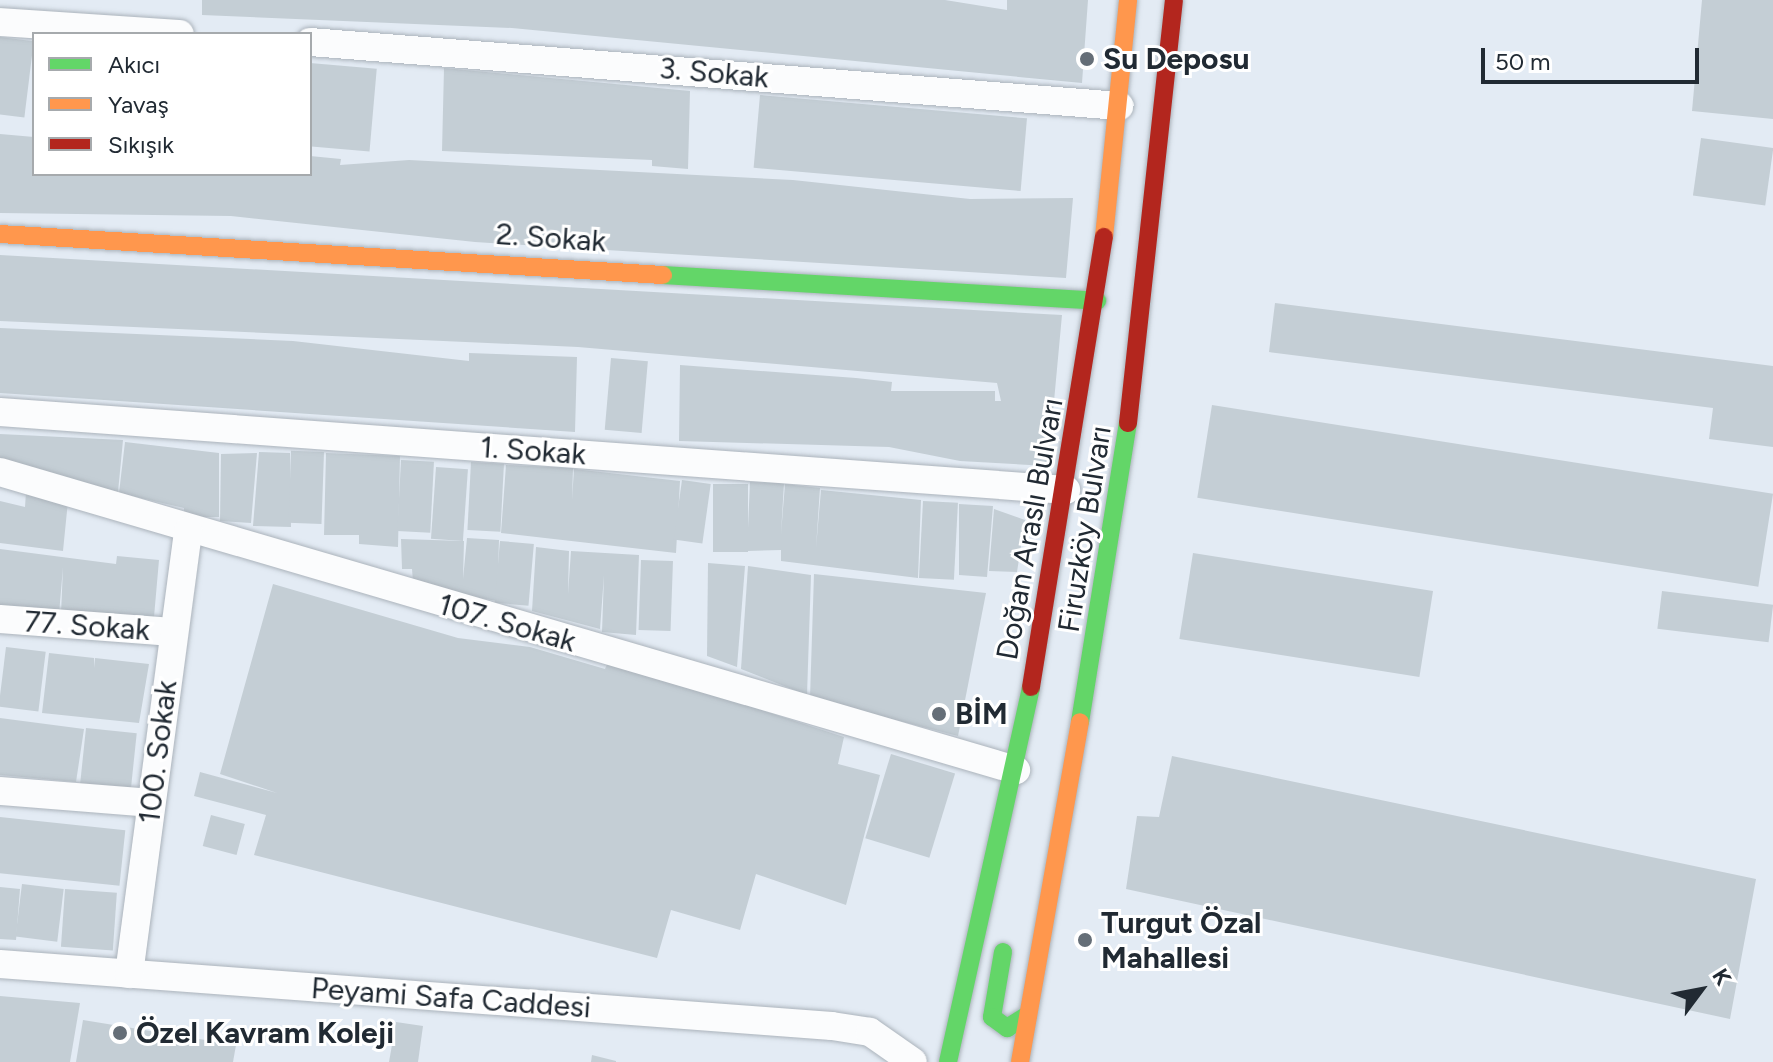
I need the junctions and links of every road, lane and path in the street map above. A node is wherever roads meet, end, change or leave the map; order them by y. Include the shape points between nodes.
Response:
1 (1128, 0) edge
2 (1174, 0) edge
3 (0, 22) edge
4 (150, 32) edge
5 (312, 42) edge
6 (1119, 106) junction
7 (0, 234) edge
8 (1097, 301) junction
9 (0, 412) edge
10 (0, 472) edge
11 (1066, 490) junction
12 (188, 531) junction
13 (0, 619) edge
14 (173, 632) junction
15 (1028, 699) junction
16 (1040, 753) dead end
17 (1016, 770) junction
18 (0, 791) edge
19 (151, 803) junction
20 (1007, 936) dead end
21 (0, 964) edge
22 (129, 974) junction
23 (1028, 1015) junction
24 (906, 1054) edge
25 (954, 1059) edge
26 (1020, 1062) edge

1 - 6 main road, Doğan Araslı Bulvarı
2 - 23 main road, Firuzköy Bulvarı via 1120,497
3 - 4 street
5 - 6 street, 3. Sokak
6 - 8 main road, Doğan Araslı Bulvarı
7 - 8 main road, 2. Sokak
8 - 11 main road, Doğan Araslı Bulvarı
9 - 11 street, 1. Sokak
10 - 12 street, 107. Sokak
11 - 15 main road, Doğan Araslı Bulvarı
12 - 14 street, 100. Sokak
12 - 17 street, 107. Sokak
13 - 14 street, 77. Sokak
14 - 19 street, 100. Sokak
15 - 16 main road
15 - 17 main road, Doğan Araslı Bulvarı
17 - 25 main road, Doğan Araslı Bulvarı
18 - 19 street
19 - 22 street, 100. Sokak
20 - 23 main road via 990,1001 992,1017 1007,1028
21 - 22 street, Peyami Safa Caddesi
22 - 24 street, Peyami Safa Caddesi via 832,1026
23 - 26 main road, Firuzköy Bulvarı
24 - 25 street, Peyami Safa Caddesi

